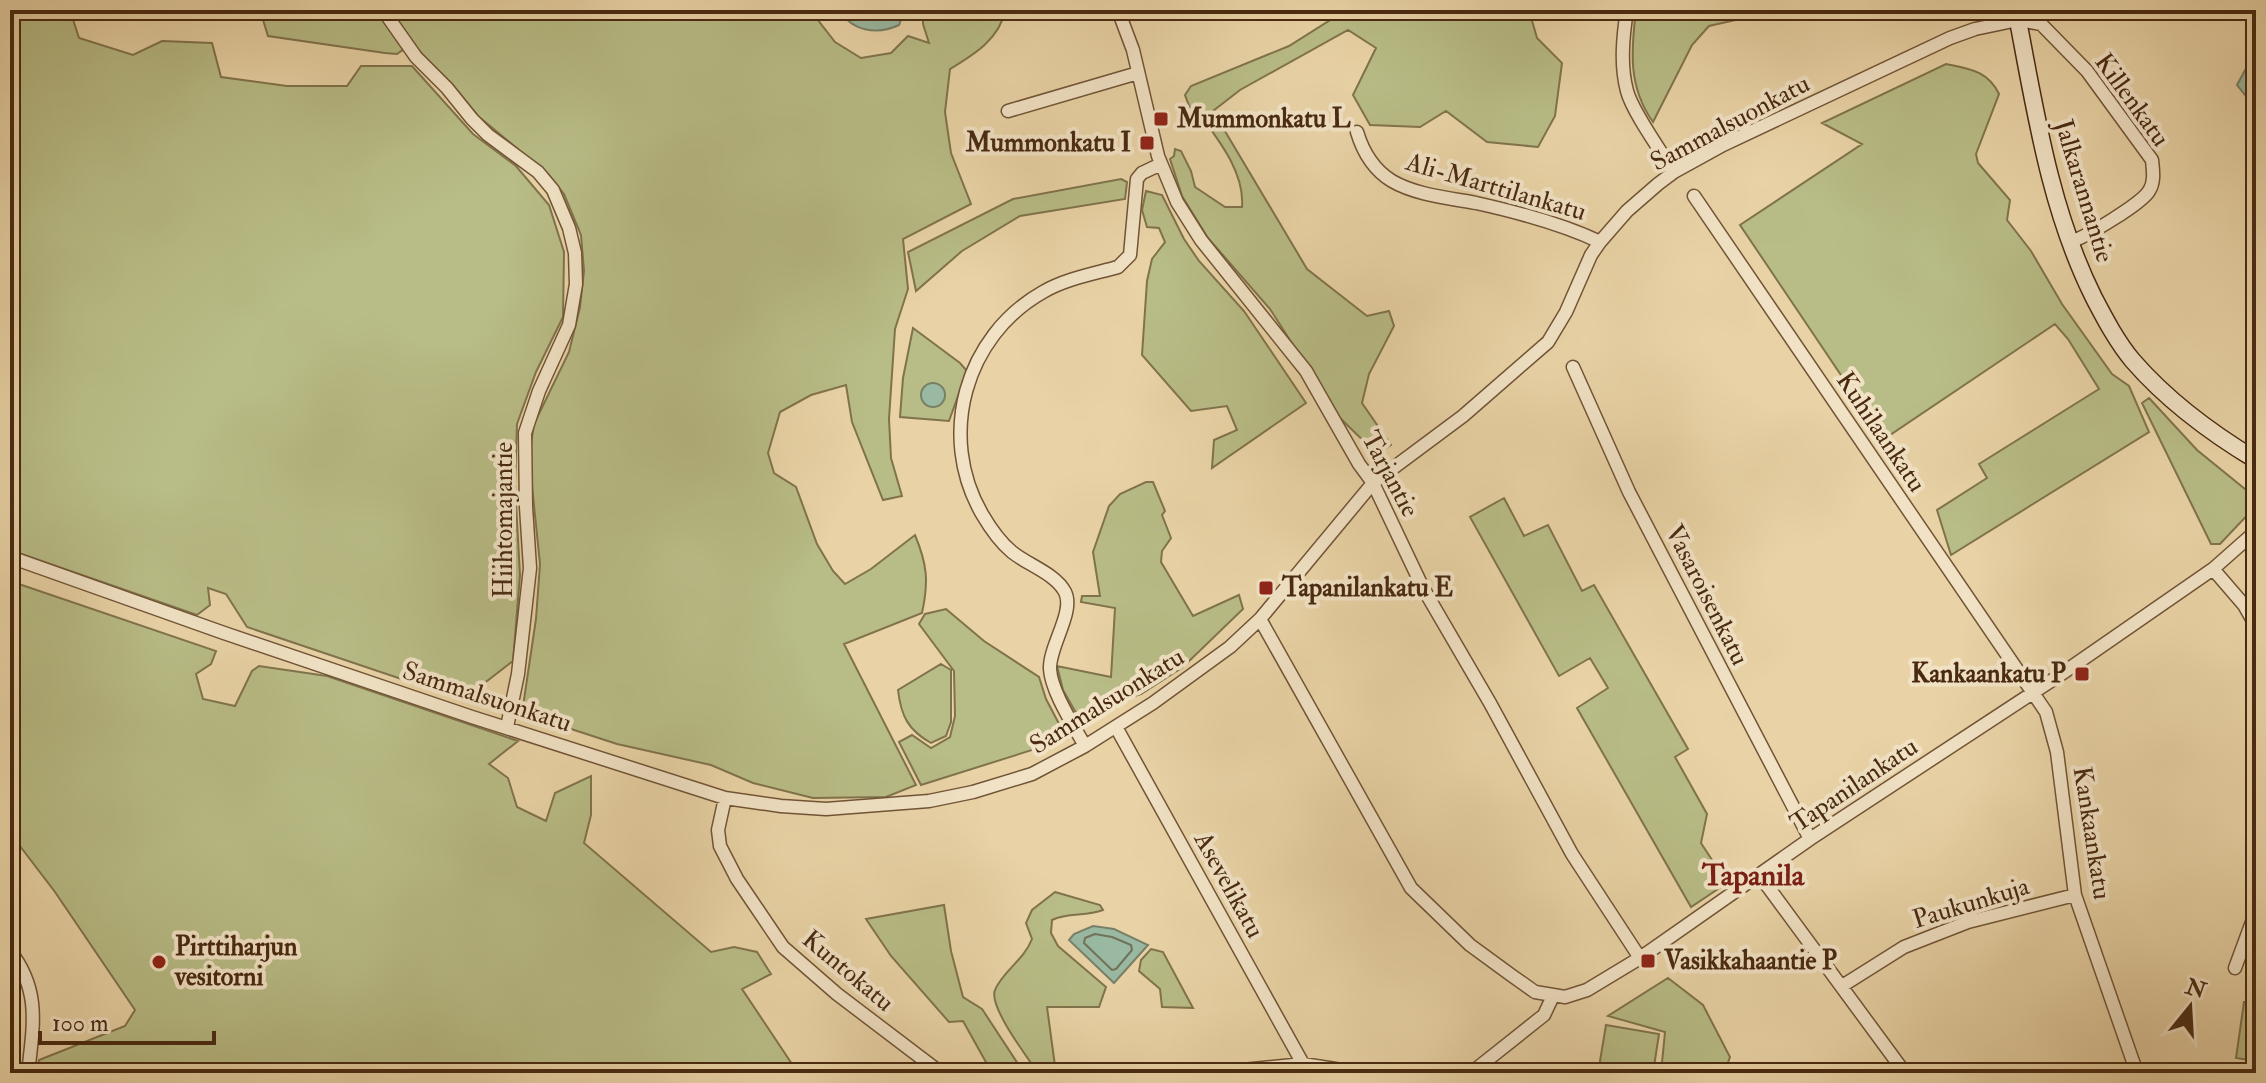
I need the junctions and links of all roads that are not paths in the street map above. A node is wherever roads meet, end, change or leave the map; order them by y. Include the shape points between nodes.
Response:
1 (383, 10) edge
2 (1118, 10) edge
3 (1627, 10) edge
4 (2017, 15) edge
5 (1138, 73) junction
6 (1008, 111) dead end
7 (1357, 132) dead end
8 (1161, 164) junction
9 (1674, 172) junction
10 (1694, 196) dead end
11 (1600, 242) junction
12 (2070, 242) junction
13 (1573, 367) dead end
14 (2256, 460) edge
15 (1373, 483) junction
16 (2256, 531) edge
17 (10, 557) edge
18 (2213, 569) junction
19 (1260, 619) junction
20 (2256, 626) edge
21 (2033, 692) junction
22 (507, 727) junction
23 (1116, 727) junction
24 (1085, 746) junction
25 (725, 798) junction
26 (1810, 839) junction
27 (1760, 876) junction
28 (2075, 895) junction
29 (2256, 911) edge
30 (10, 951) edge
31 (1640, 958) junction
32 (2235, 968) dead end
33 (1842, 986) junction
34 (1553, 996) junction
35 (1303, 1064) junction
36 (29, 1065) dead end
37 (1485, 1068) edge
38 (1326, 1071) edge
39 (941, 1073) edge
40 (1213, 1073) edge
41 (1361, 1073) edge
42 (1471, 1073) edge
43 (1905, 1073) edge
44 (2137, 1073) edge

1 - 22 street, Hiihtomajantie via 416,57 472,119 553,190 575,253 569,325 525,433 530,568
2 - 5 street, Tarjantie
3 - 9 street via 1623,71 1628,94
4 - 9 street, Sammalsuonkatu via 1950,38
4 - 12 main road, Jalkarannantie via 2052,187
4 - 12 street, Killenkatu via 2041,24 2087,71 2152,160 2149,192 2100,228
5 - 6 street
5 - 8 street, Tarjantie
7 - 11 street, Ali-Marttilankatu via 1374,166 1392,181
8 - 15 street, Tarjantie via 1201,240 1306,371
8 - 24 street via 1137,179 1127,260 1055,285 1027,302 999,328 976,361 963,398 964,471 982,514 1010,550 1065,592 1067,610 1050,672
9 - 11 street, Sammalsuonkatu
10 - 21 street, Kuhilaankatu
11 - 15 street, Sammalsuonkatu via 1548,342 1463,416
12 - 14 main road, Jalkarannantie via 2105,320 2132,360 2202,425
13 - 26 street, Vasaroisenkatu via 1629,492
15 - 19 street, Sammalsuonkatu
15 - 31 street, Tarjantie via 1423,588 1572,854
16 - 18 street, Tapanilankatu
17 - 22 street, Sammalsuonkatu
18 - 20 street
18 - 21 street, Tapanilankatu
19 - 23 street, Sammalsuonkatu via 1203,667
19 - 34 street via 1411,888 1470,945 1535,992
21 - 26 street, Tapanilankatu
21 - 28 street, Kankaankatu via 2053,730
22 - 25 street, Sammalsuonkatu
23 - 24 street, Sammalsuonkatu
23 - 35 street, Asevelikatu
24 - 25 street, Sammalsuonkatu via 1032,774 929,801 826,809
25 - 39 street, Kuntokatu via 720,846 783,947
26 - 27 street, Tapanilankatu
27 - 31 street, Tapanilankatu
27 - 33 street
28 - 33 street, Paukunkuja via 1946,930 1904,947
28 - 44 street, Kankaankatu
29 - 32 street
30 - 36 street via 31,987
31 - 34 street, Tapanilankatu via 1587,990
33 - 43 street
34 - 37 street via 1544,1015
35 - 38 street
35 - 40 street
37 - 42 street
38 - 41 street

